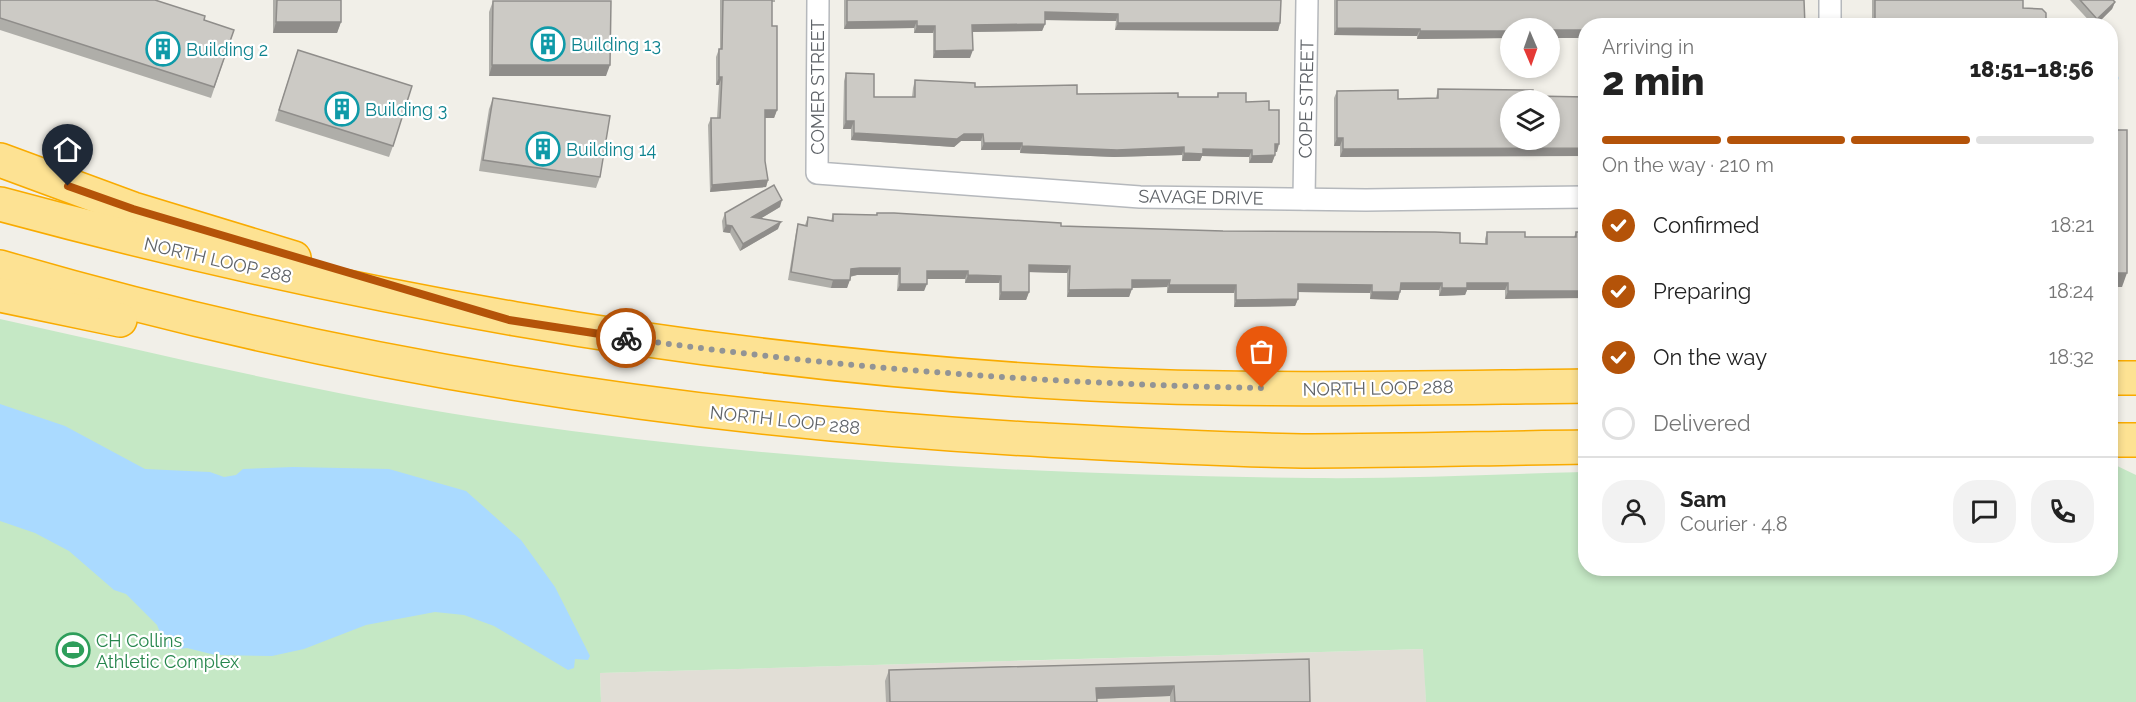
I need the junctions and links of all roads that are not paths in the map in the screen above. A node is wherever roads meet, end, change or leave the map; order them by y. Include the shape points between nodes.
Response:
1 (818, 0) edge
2 (1308, 0) edge
3 (1830, 0) edge
4 (1830, 18) edge
5 (0, 160) edge
6 (817, 173) joint
7 (1578, 197) edge
8 (1304, 199) junction
9 (0, 204) edge
10 (0, 267) edge
11 (0, 295) edge
12 (509, 320) junction
13 (295, 341) junction
14 (2118, 378) edge
15 (2136, 378) edge
16 (1578, 386) edge
17 (2118, 440) edge
18 (2136, 440) edge
19 (1578, 447) edge

1 - 6 street, COMER STREET
2 - 8 street, COPE STREET
3 - 4 street
5 - 12 highway via 133,209
6 - 8 street, SAVAGE DRIVE via 1140,197
7 - 8 street, SAVAGE DRIVE
9 - 12 highway, NORTH LOOP 288 via 246,267
10 - 13 highway, NORTH LOOP 288 via 149,308
11 - 13 highway via 93,316
12 - 16 highway, NORTH LOOP 288 via 812,362 1042,381 1283,389
13 - 19 highway, NORTH LOOP 288 via 446,372 599,397 712,413 919,433 1310,451
14 - 15 highway
17 - 18 highway

